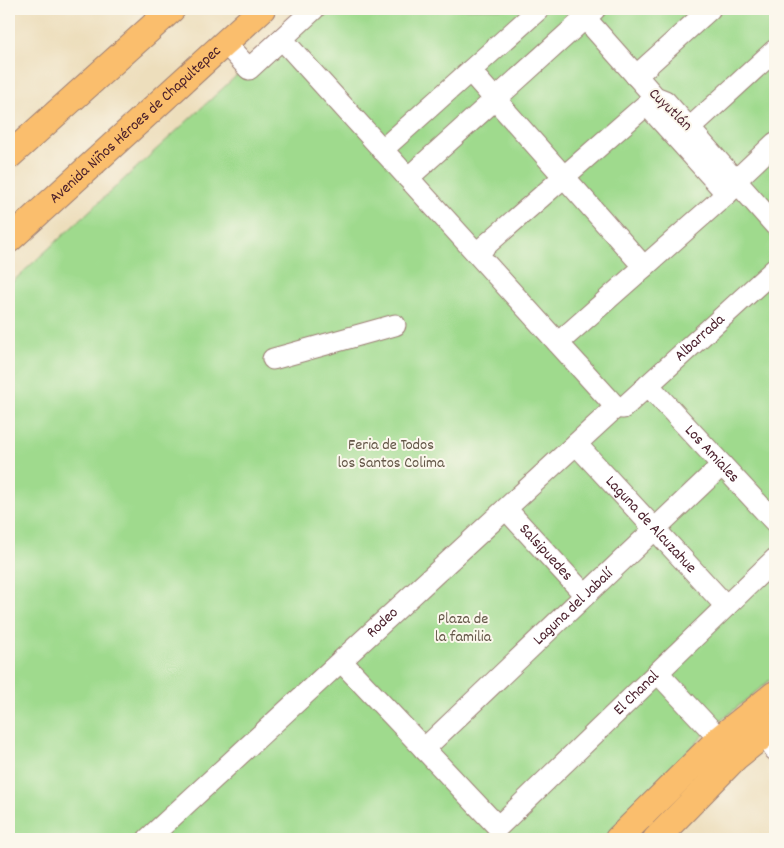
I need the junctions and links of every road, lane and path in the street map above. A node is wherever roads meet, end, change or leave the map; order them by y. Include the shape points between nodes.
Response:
1 (172, 9) edge
2 (314, 9) edge
3 (539, 9) edge
4 (710, 9) edge
5 (251, 12) edge
6 (590, 13) edge
7 (282, 39) junction
8 (225, 42) junction
9 (775, 50) edge
10 (470, 71) junction
11 (636, 76) junction
12 (495, 99) junction
13 (651, 101) junction
14 (684, 134) junction
15 (775, 143) edge
16 (382, 150) junction
17 (9, 156) edge
18 (564, 177) junction
19 (408, 178) junction
20 (734, 186) junction
21 (775, 225) edge
22 (9, 240) edge
23 (477, 253) junction
24 (644, 267) junction
25 (773, 274) edge
26 (395, 325) dead end
27 (558, 342) junction
28 (273, 359) dead end
29 (648, 385) junction
30 (620, 407) junction
31 (576, 444) junction
32 (722, 465) junction
33 (506, 509) junction
34 (775, 522) edge
35 (654, 528) junction
36 (775, 559) edge
37 (585, 595) junction
38 (726, 606) junction
39 (341, 661) junction
40 (658, 673) junction
41 (775, 694) edge
42 (771, 737) edge
43 (727, 748) junction
44 (424, 749) junction
45 (148, 839) edge
46 (618, 839) edge
47 (656, 839) edge

1 - 17 main road
2 - 7 street
3 - 10 street
4 - 11 street
5 - 8 main road, Avenida Niños Héroes de Chapultepec
6 - 11 street, Cuyutlán
6 - 12 street
7 - 8 street via 249,69
7 - 16 street
8 - 22 main road, Avenida Niños Héroes de Chapultepec
9 - 14 street
10 - 12 street
10 - 16 street
11 - 13 street, Cuyutlán
12 - 18 street
12 - 19 street
13 - 14 street, Cuyutlán via 665,101
13 - 18 street
14 - 20 street, Cuyutlán
15 - 20 street
16 - 19 street
18 - 23 street
18 - 24 street
19 - 23 street
20 - 21 street, Cuyutlán
20 - 24 street
23 - 27 street
24 - 27 street
25 - 29 street, Albarrada
26 - 28 street
27 - 30 street
29 - 30 street, Albarrada
29 - 32 street, Los Amiales
30 - 31 street, Rodeo
31 - 33 street, Rodeo
31 - 35 street, Laguna de Alcuzahue
32 - 34 street, Los Amiales
32 - 35 street, Laguna del Jabalí
33 - 37 street, Salsipuedes
33 - 39 street, Rodeo
35 - 37 street, Laguna del Jabalí
35 - 38 street, Laguna de Alcuzahue
36 - 38 street, El Chanal
37 - 44 street, Laguna del Jabalí
38 - 40 street, El Chanal
39 - 44 street
39 - 45 street, Rodeo
40 - 43 street
40 - 44 street, El Chanal via 498,827
41 - 43 main road
42 - 43 main road
43 - 46 main road
43 - 47 main road

